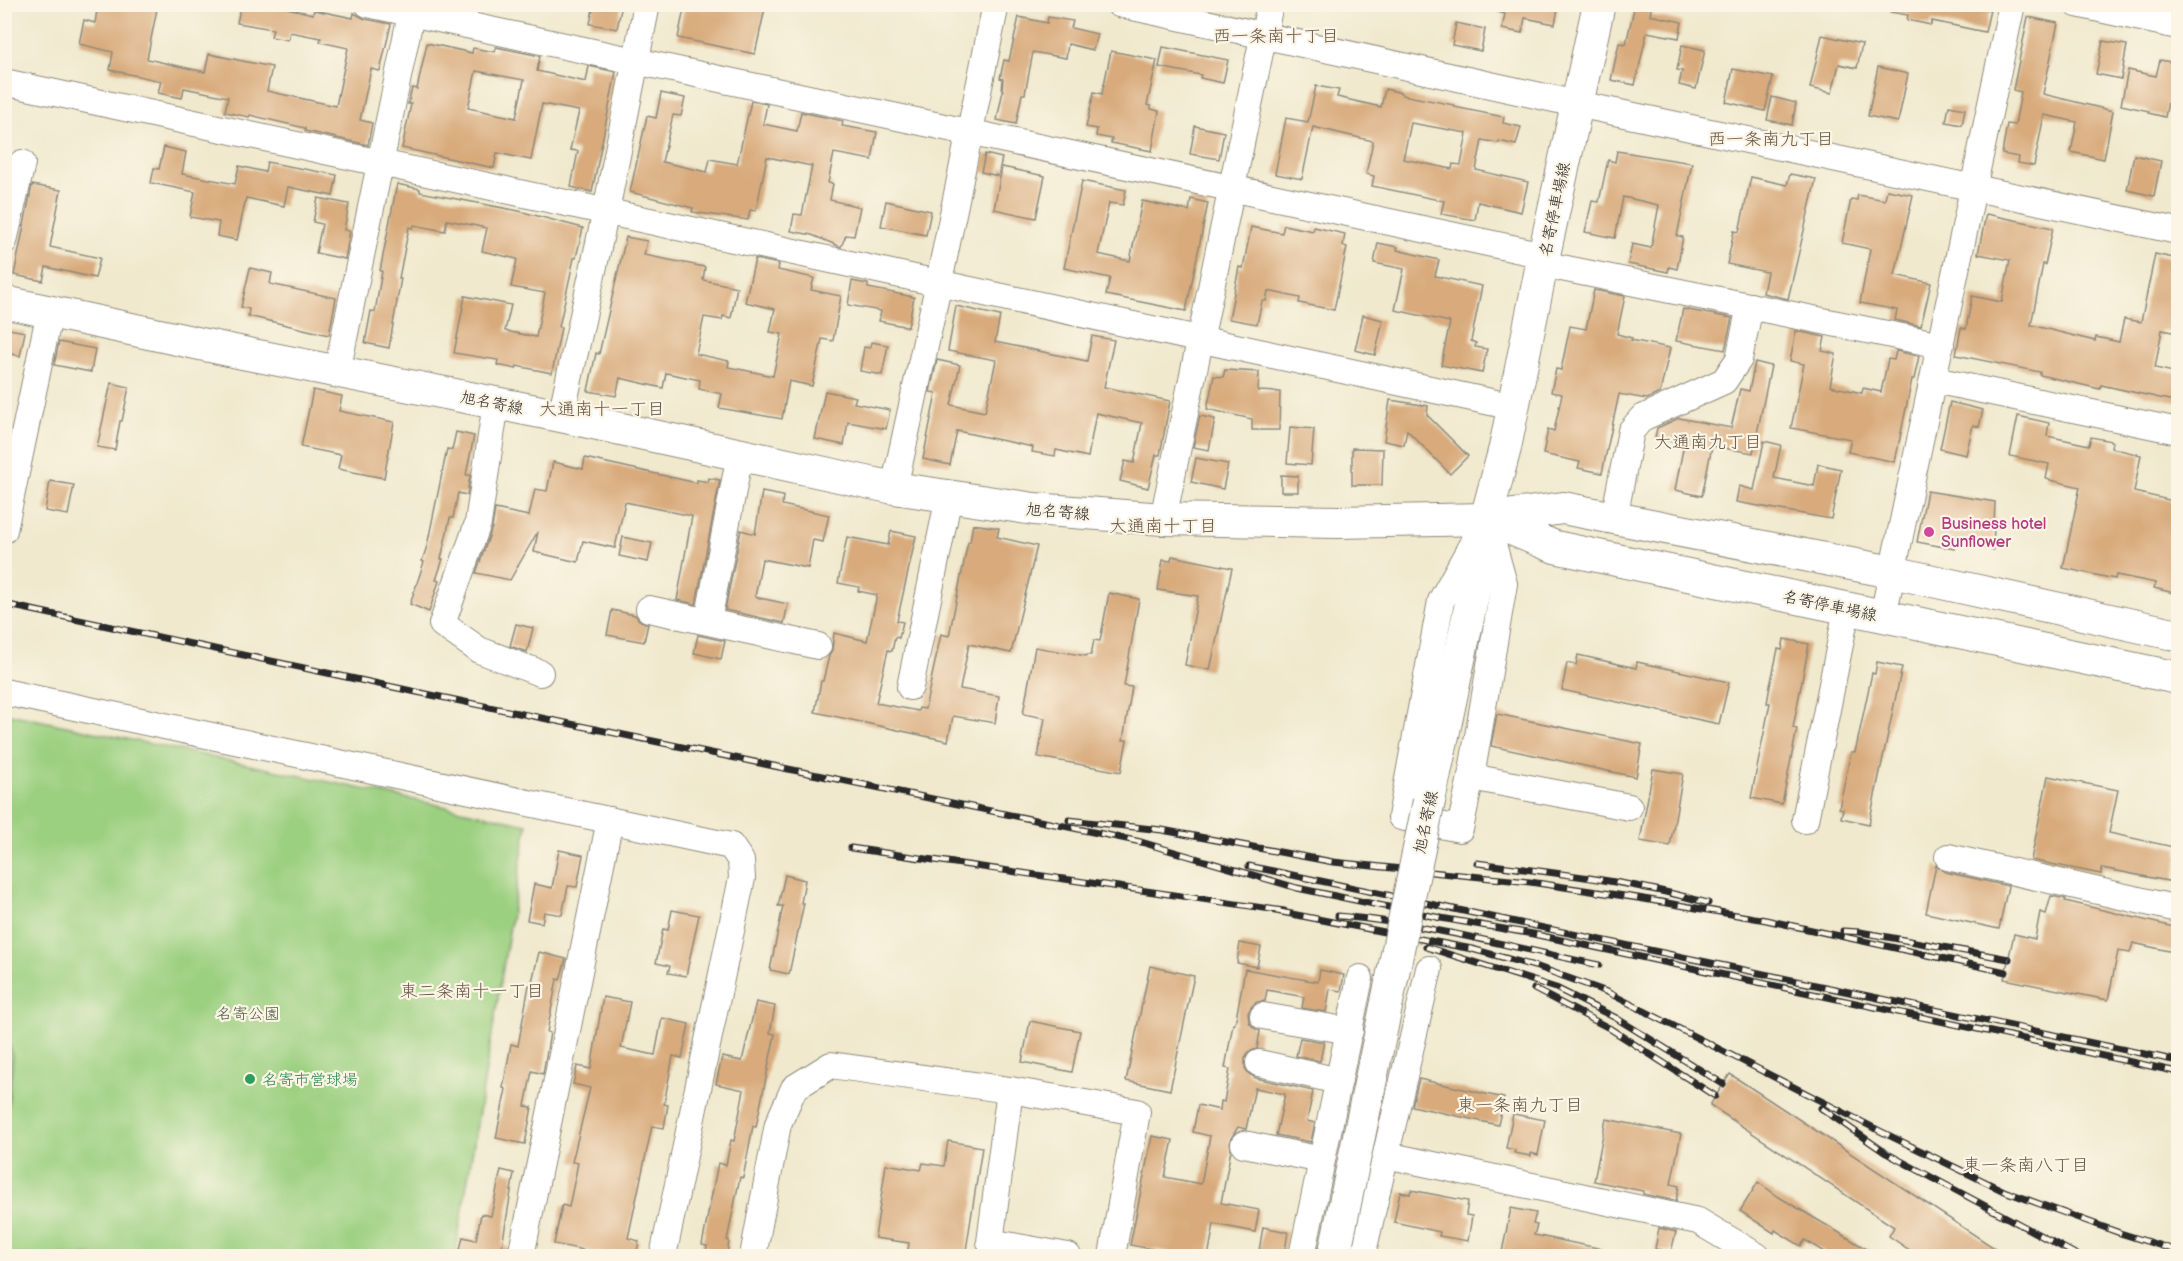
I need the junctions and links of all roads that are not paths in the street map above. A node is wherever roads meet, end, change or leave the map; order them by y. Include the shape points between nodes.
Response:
1 (368, 4) edge
2 (647, 4) edge
3 (996, 4) edge
4 (1119, 4) edge
5 (1270, 4) edge
6 (1599, 4) edge
7 (2012, 4) edge
8 (2077, 4) edge
9 (411, 14) junction
10 (2178, 26) edge
11 (1263, 36) junction
12 (635, 62) junction
13 (4, 82) edge
14 (1577, 105) junction
15 (969, 134) junction
16 (22, 163) dead end
17 (380, 163) junction
18 (1973, 188) junction
19 (1232, 190) junction
20 (606, 211) junction
21 (2178, 231) edge
22 (4, 241) edge
23 (1543, 259) junction
24 (939, 282) junction
25 (4, 302) edge
26 (1750, 306) junction
27 (50, 312) junction
28 (1200, 338) junction
29 (1941, 345) junction
30 (337, 372) junction
31 (1934, 380) junction
32 (496, 403) junction
33 (1514, 407) junction
34 (561, 416) junction
35 (2178, 431) edge
36 (740, 454) junction
37 (894, 488) junction
38 (949, 496) junction
39 (1614, 518) junction
40 (1163, 519) junction
41 (1486, 519) junction
42 (4, 530) edge
43 (1892, 572) junction
44 (649, 609) dead end
45 (1847, 609) junction
46 (1883, 616) junction
47 (708, 621) junction
48 (2178, 635) edge
49 (818, 646) dead end
50 (540, 673) dead end
51 (2178, 678) edge
52 (910, 687) dead end
53 (4, 692) edge
54 (1471, 777) junction
55 (1629, 807) dead end
56 (610, 820) junction
57 (1805, 820) dead end
58 (1948, 857) dead end
59 (2178, 909) edge
60 (1429, 969) dead end
61 (1360, 978) dead end
62 (1263, 1016) dead end
63 (1350, 1031) junction
64 (1259, 1063) dead end
65 (1339, 1081) junction
66 (1010, 1090) junction
67 (1244, 1144) dead end
68 (1386, 1155) junction
69 (1322, 1160) junction
70 (1751, 1255) edge
71 (521, 1257) edge
72 (663, 1257) edge
73 (753, 1257) edge
74 (1068, 1257) edge
75 (1112, 1257) edge
76 (1302, 1257) edge
77 (1334, 1257) edge
78 (1362, 1257) edge

1 - 9 street
2 - 12 street
3 - 15 street
4 - 11 street
5 - 11 street
6 - 14 main road, 名寄停車場線
7 - 18 street
8 - 10 street
9 - 12 street
9 - 17 street
11 - 14 street
11 - 19 street
12 - 15 street
12 - 20 street
13 - 17 street
14 - 18 street
14 - 23 main road, 名寄停車場線
15 - 19 street
15 - 24 street
16 - 22 street
17 - 20 street
17 - 30 street
18 - 21 street
18 - 29 street
19 - 23 street
19 - 28 street
20 - 24 street
20 - 34 street
23 - 26 street
23 - 33 main road, 名寄停車場線
24 - 28 street
24 - 37 street
25 - 27 main road, 旭名寄線
26 - 29 street
26 - 39 street via 1739,359 1724,381 1642,418 1631,431
27 - 30 main road, 旭名寄線
27 - 42 street
28 - 33 street
28 - 40 street
29 - 31 street
30 - 32 main road, 旭名寄線
31 - 35 street
31 - 43 street
32 - 34 main road, 旭名寄線
32 - 50 street via 478,523 442,624 479,650
33 - 41 main road, 名寄停車場線
34 - 36 main road, 旭名寄線
36 - 37 main road, 旭名寄線
36 - 47 street
37 - 38 main road, 旭名寄線
38 - 40 main road, 旭名寄線 via 1034,509
38 - 52 street
39 - 41 main road via 1563,508
39 - 43 main road
40 - 41 main road, 旭名寄線
41 - 45 main road, 名寄停車場線 via 1555,547
41 - 54 street via 1504,584
41 - 54 street via 1441,601 1401,817 1460,829
41 - 77 main road, 旭名寄線, bridge
43 - 46 street
43 - 48 main road
44 - 47 street
45 - 46 main road, 名寄停車場線
45 - 57 street
46 - 51 main road, 名寄停車場線
47 - 49 street
53 - 56 street
54 - 55 street
56 - 71 street
56 - 72 street via 731,846 741,861 742,878
58 - 59 street
60 - 68 street
61 - 63 street
62 - 63 street
63 - 65 street
64 - 65 street
65 - 69 street
66 - 73 street via 831,1065 795,1088 778,1124
66 - 74 street via 990,1242
66 - 75 street via 1137,1112
67 - 69 street
68 - 70 street via 1698,1221
68 - 78 street
69 - 76 street

